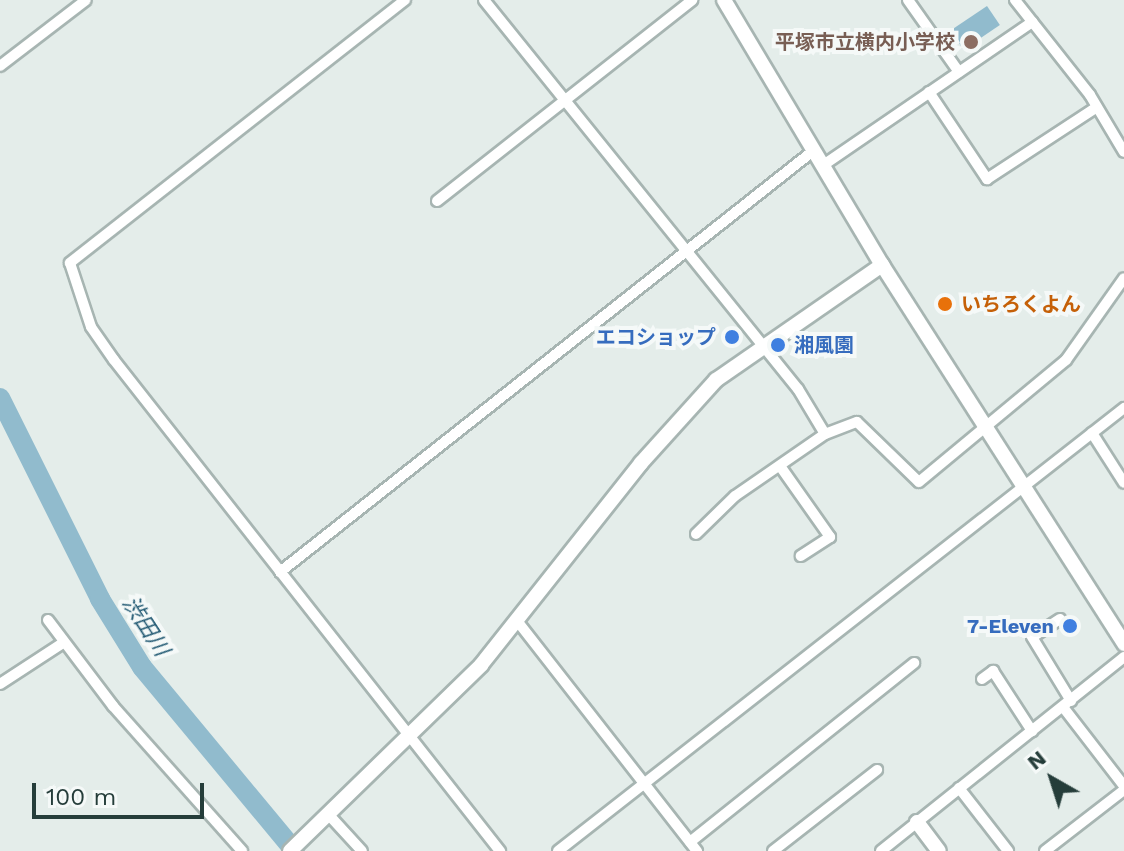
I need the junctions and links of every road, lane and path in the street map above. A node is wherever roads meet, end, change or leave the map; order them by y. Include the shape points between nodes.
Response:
1 (86, 0) edge
2 (405, 0) edge
3 (484, 0) edge
4 (692, 0) edge
5 (724, 0) edge
6 (908, 0) edge
7 (1015, 0) edge
8 (1032, 22) junction
9 (0, 66) edge
10 (959, 72) junction
11 (929, 92) junction
12 (565, 100) junction
13 (1097, 107) junction
14 (813, 151) junction
15 (1124, 152) edge
16 (822, 166) junction
17 (437, 201) dead end
18 (684, 253) junction
19 (882, 265) junction
20 (1124, 278) edge
21 (758, 345) junction
22 (1124, 408) edge
23 (987, 425) junction
24 (1092, 433) junction
25 (825, 434) junction
26 (780, 466) junction
27 (1124, 483) edge
28 (1025, 486) junction
29 (696, 534) dead end
30 (801, 556) dead end
31 (280, 572) junction
32 (1060, 619) dead end
33 (48, 620) dead end
34 (518, 622) junction
35 (63, 643) junction
36 (1124, 644) edge
37 (1124, 657) edge
38 (914, 663) dead end
39 (982, 679) dead end
40 (0, 684) edge
41 (1067, 704) junction
42 (1032, 731) junction
43 (410, 733) junction
44 (877, 770) dead end
45 (646, 784) junction
46 (959, 788) junction
47 (1124, 788) edge
48 (327, 816) junction
49 (917, 822) junction
50 (694, 846) edge
51 (242, 851) edge
52 (290, 851) edge
53 (362, 851) edge
54 (500, 851) edge
55 (558, 851) edge
56 (773, 851) edge
57 (881, 851) edge
58 (939, 851) edge
59 (1008, 851) edge
60 (1045, 851) edge

1 - 9 street
2 - 31 street via 70,263 91,327
3 - 12 street
4 - 12 street
5 - 14 street
6 - 10 street
7 - 8 street
8 - 10 street
8 - 13 street
10 - 11 street
11 - 13 street via 987,179
11 - 16 street
12 - 17 street
12 - 18 street
13 - 15 street
14 - 16 street
14 - 18 street
16 - 19 street
18 - 21 street
18 - 31 street
19 - 21 street
19 - 23 street
20 - 23 street via 1066,360
21 - 25 street via 798,389
21 - 34 street via 680,418
22 - 24 street
23 - 25 street via 919,482 857,422
23 - 28 street
24 - 27 street
24 - 28 street
25 - 26 street
26 - 29 street via 735,496
26 - 30 street via 830,537
28 - 36 street
28 - 45 street
31 - 43 street
32 - 41 street via 1032,637
33 - 35 street
34 - 43 street
34 - 45 street
35 - 40 street
35 - 51 street
37 - 41 street
38 - 50 street
39 - 42 street via 993,671
41 - 42 street
41 - 47 street
42 - 46 street
43 - 48 street
43 - 54 street
44 - 56 street
45 - 50 street
45 - 55 street
46 - 49 street
46 - 59 street
47 - 60 street
48 - 52 street
48 - 53 street
49 - 57 street
49 - 58 street

